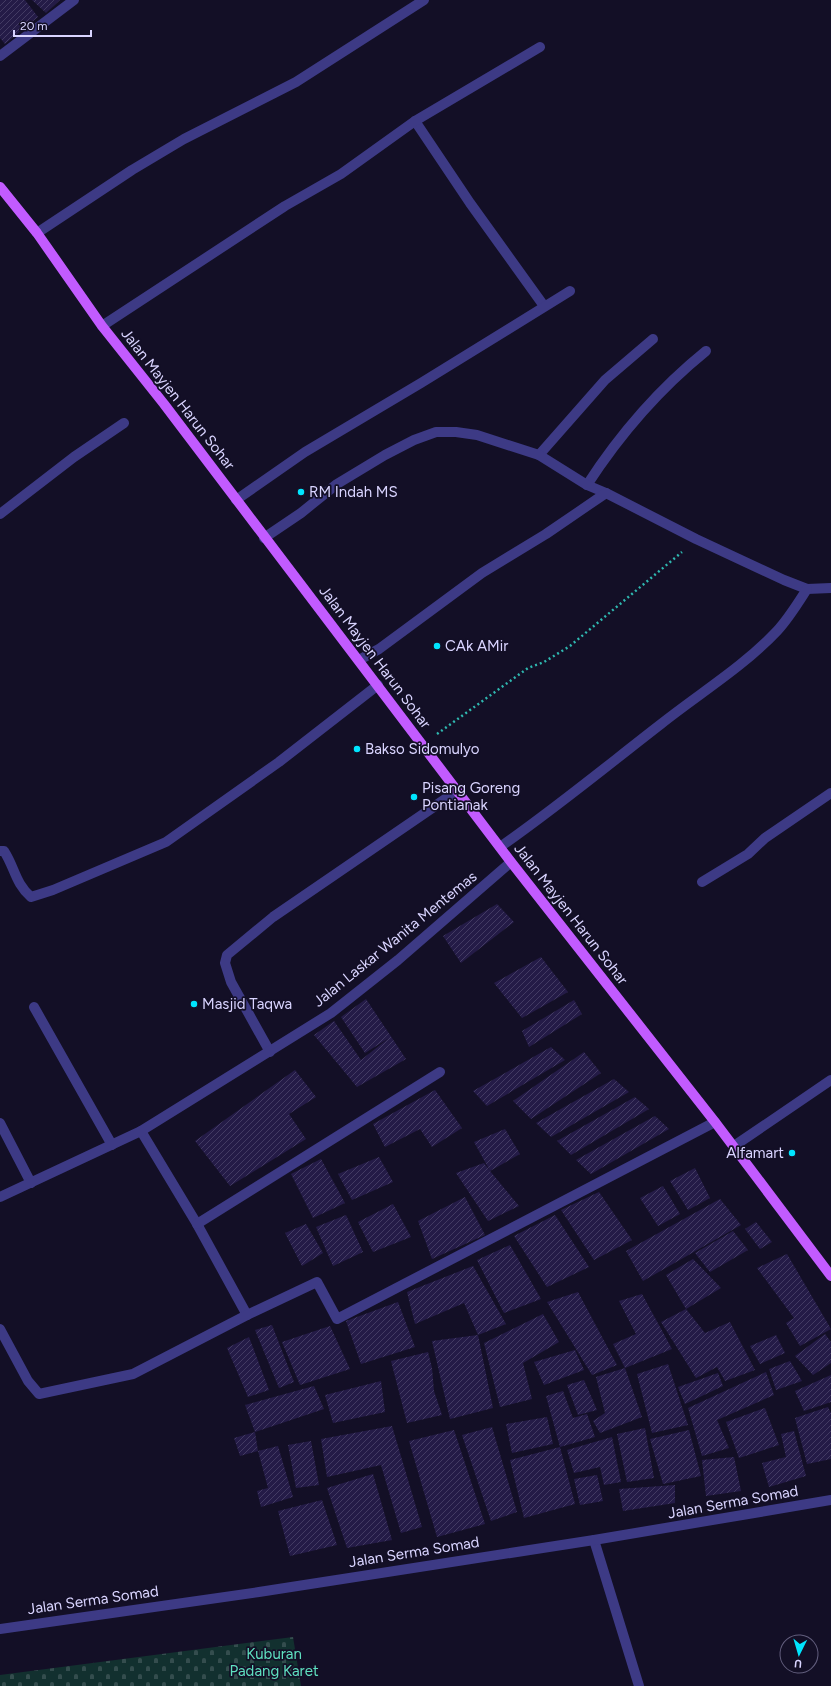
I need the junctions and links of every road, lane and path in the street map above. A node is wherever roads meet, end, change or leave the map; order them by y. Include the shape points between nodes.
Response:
1 (74, 0) edge
2 (424, 0) edge
3 (540, 46) dead end
4 (0, 56) edge
5 (415, 121) junction
6 (0, 187) edge
7 (37, 233) junction
8 (570, 290) dead end
9 (544, 306) junction
10 (102, 326) junction
11 (653, 339) dead end
12 (706, 351) dead end
13 (124, 423) dead end
14 (539, 455) junction
15 (587, 485) junction
16 (606, 492) junction
17 (236, 500) junction
18 (0, 514) edge
19 (264, 538) junction
20 (696, 539) junction
21 (831, 588) edge
22 (807, 589) junction
23 (359, 660) junction
24 (378, 685) junction
25 (422, 745) junction
26 (457, 791) junction
27 (831, 793) edge
28 (500, 847) junction
29 (0, 851) edge
30 (511, 862) junction
31 (702, 882) dead end
32 (34, 1007) dead end
33 (270, 1052) junction
34 (440, 1072) dead end
35 (831, 1080) edge
36 (715, 1122) junction
37 (0, 1123) edge
38 (141, 1132) junction
39 (112, 1145) junction
40 (734, 1146) junction
41 (31, 1183) junction
42 (0, 1197) edge
43 (197, 1224) junction
44 (831, 1276) edge
45 (247, 1315) junction
46 (0, 1329) edge
47 (831, 1500) edge
48 (594, 1540) junction
49 (0, 1629) edge
50 (639, 1686) edge

1 - 4 street
2 - 7 street via 296,82 184,139 132,170
3 - 5 street
5 - 9 street via 470,204
5 - 10 street via 341,174 285,206
6 - 7 main road, Jalan Mayjen Harun Sohar
7 - 10 main road, Jalan Mayjen Harun Sohar
8 - 9 street
9 - 17 street via 305,452
10 - 17 main road, Jalan Mayjen Harun Sohar
11 - 14 street via 605,380
12 - 15 street via 676,375 650,403
13 - 18 street via 74,457
14 - 15 street
14 - 19 street via 477,435 436,432 385,455 344,480
15 - 16 street
16 - 20 street
16 - 23 street via 546,534 482,573 379,649
17 - 19 main road, Jalan Mayjen Harun Sohar
19 - 23 main road, Jalan Mayjen Harun Sohar
20 - 22 street
20 - 25 path via 668,566 570,646 544,662 528,668
21 - 22 street
22 - 28 street via 777,631 737,667 543,817
23 - 24 main road, Jalan Mayjen Harun Sohar
24 - 25 main road, Jalan Mayjen Harun Sohar
24 - 29 street via 279,762 166,842 116,864 31,897 22,889 4,851
25 - 26 main road, Jalan Mayjen Harun Sohar
26 - 28 main road, Jalan Mayjen Harun Sohar
26 - 33 street via 273,917 227,955 225,963 231,982
27 - 31 street via 765,838 748,854
28 - 30 main road, Jalan Mayjen Harun Sohar
30 - 33 street, Jalan Laskar Wanita Mentemas via 398,960 331,1013
30 - 36 main road, Jalan Mayjen Harun Sohar
32 - 39 street
33 - 38 street, Jalan Laskar Wanita Mentemas
34 - 43 street
35 - 40 street
36 - 40 main road, Jalan Mayjen Harun Sohar
36 - 45 street via 337,1319 317,1282
37 - 41 street
38 - 39 street, Jalan Laskar Wanita Mentemas
38 - 43 street
39 - 41 street, Jalan Laskar Wanita Mentemas
40 - 44 main road, Jalan Mayjen Harun Sohar
41 - 42 street, Jalan Laskar Wanita Mentemas
43 - 45 street
45 - 46 street via 133,1374 39,1394 28,1381
47 - 48 street, Jalan Serma Somad
48 - 49 street, Jalan Serma Somad
48 - 50 street

